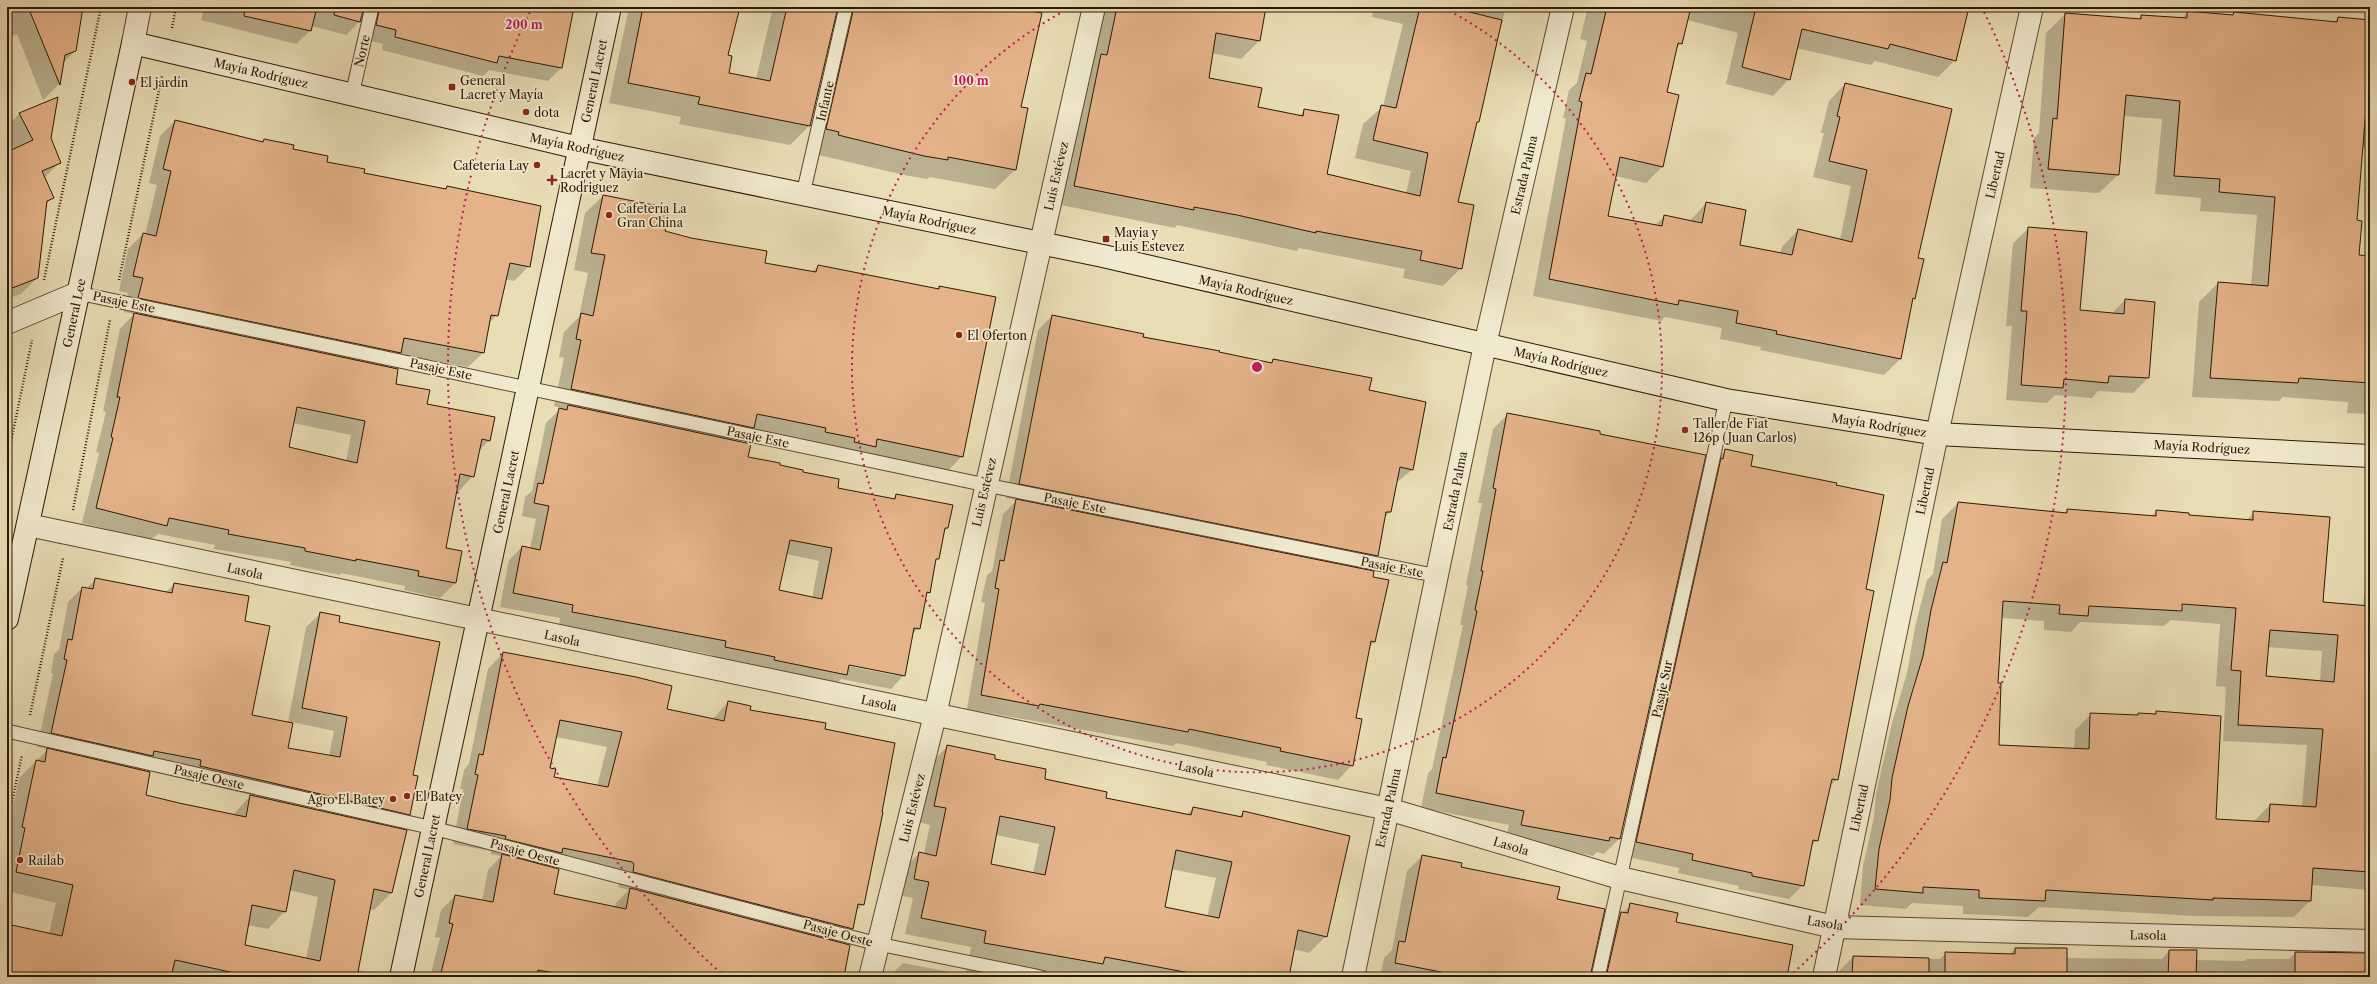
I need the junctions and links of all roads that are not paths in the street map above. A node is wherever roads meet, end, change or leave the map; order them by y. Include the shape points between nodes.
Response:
1 (140, 7) edge
2 (372, 7) edge
3 (610, 7) edge
4 (846, 7) edge
5 (1094, 7) edge
6 (1563, 7) edge
7 (2032, 7) edge
8 (133, 44) junction
9 (352, 95) junction
10 (579, 148) junction
11 (803, 194) junction
12 (1041, 243) junction
13 (78, 293) junction
14 (7, 323) edge
15 (1484, 345) junction
16 (528, 388) junction
17 (1726, 400) junction
18 (1937, 434) junction
19 (2370, 456) edge
20 (986, 485) junction
21 (28, 525) junction
22 (1438, 576) junction
23 (7, 619) edge
24 (478, 620) junction
25 (935, 714) junction
26 (7, 731) edge
27 (1388, 809) junction
28 (434, 828) junction
29 (1620, 878) junction
30 (1834, 927) junction
31 (2370, 940) edge
32 (878, 944) junction
33 (402, 977) edge
34 (870, 977) edge
35 (1041, 977) edge
36 (1354, 977) edge
37 (1598, 977) edge
38 (1824, 977) edge

1 - 8 street, General Lee
2 - 9 lane, Norte
3 - 10 street, General Lacret
4 - 11 lane, Infante
5 - 12 street, Luis Estévez
6 - 15 street, Estrada Palma
7 - 18 street, Libertad
8 - 9 street, Mayía Rodríguez
8 - 13 street, General Lee
9 - 10 street, Mayía Rodríguez
10 - 11 street, Mayía Rodríguez
10 - 16 street, General Lacret
11 - 12 street, Mayía Rodríguez
12 - 15 street, Mayía Rodríguez
12 - 20 street, Luis Estévez
13 - 14 street
13 - 16 lane, Pasaje Este
13 - 21 street, General Lee
15 - 17 street, Mayía Rodríguez
15 - 22 street, Estrada Palma
16 - 20 lane, Pasaje Este
16 - 24 street, General Lacret
17 - 18 street, Mayía Rodríguez
17 - 29 lane, Pasaje Sur
18 - 19 street, Mayía Rodríguez
18 - 30 street, Libertad
20 - 22 lane, Pasaje Este
20 - 25 street, Luis Estévez
21 - 23 street, General Lee
21 - 24 street, Lasola
22 - 27 street, Estrada Palma
24 - 25 street, Lasola
24 - 28 street, General Lacret
25 - 27 street, Lasola
25 - 32 street, Luis Estévez
26 - 28 lane, Pasaje Oeste
27 - 29 street, Lasola
27 - 36 street, Estrada Palma
28 - 32 lane, Pasaje Oeste
28 - 33 street, General Lacret
29 - 30 street, Lasola
29 - 37 lane, Pasaje Sur
30 - 31 street, Lasola
30 - 38 street, Libertad
32 - 34 street, Luis Estévez
32 - 35 lane, Pasaje Oeste

